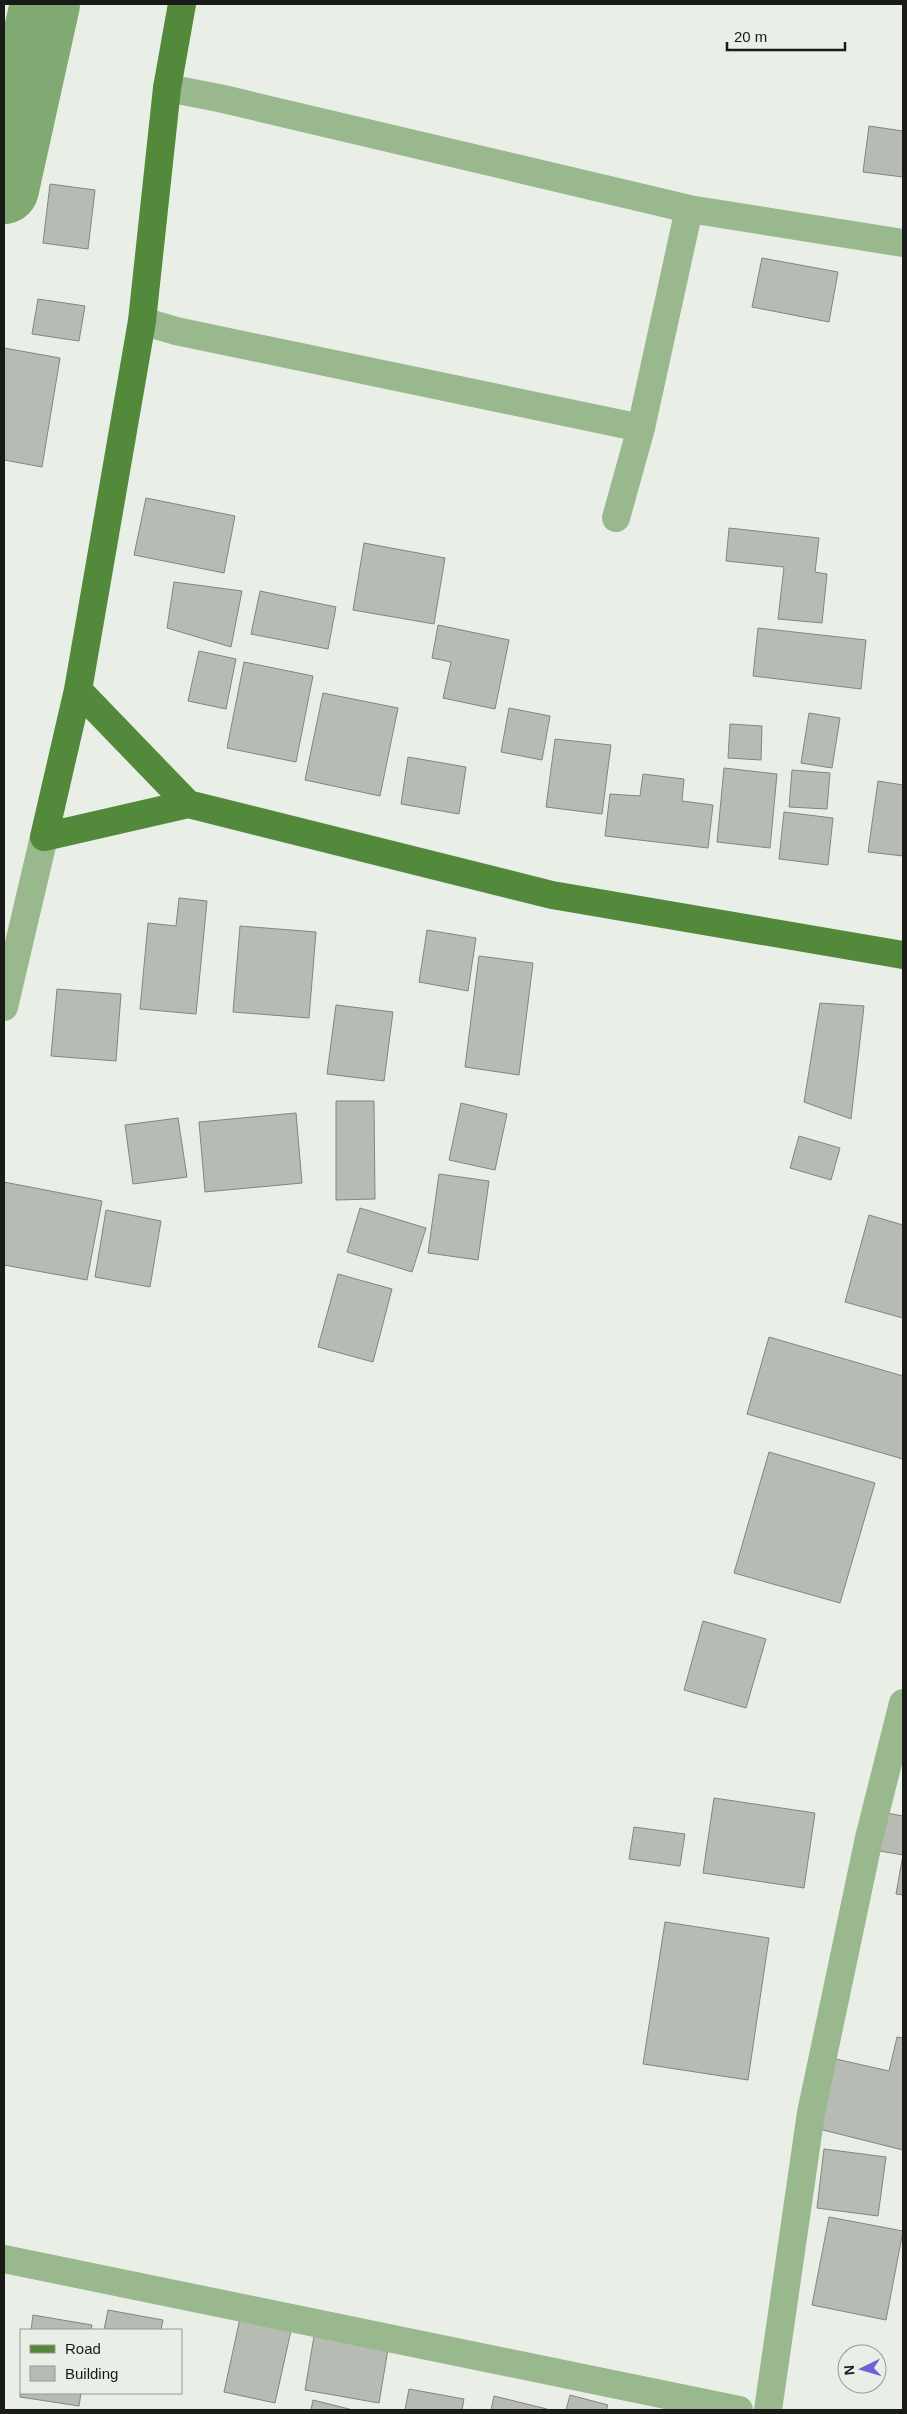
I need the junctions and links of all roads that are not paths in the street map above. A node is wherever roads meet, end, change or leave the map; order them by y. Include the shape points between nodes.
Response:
1 (182, 4) edge
2 (167, 88) junction
3 (689, 209) junction
4 (903, 243) edge
5 (142, 321) junction
6 (641, 428) junction
7 (616, 518) dead end
8 (78, 690) junction
9 (188, 804) junction
10 (44, 838) junction
11 (903, 955) edge
12 (4, 1008) edge
13 (903, 1703) edge
14 (4, 2259) edge
15 (739, 2410) edge
16 (768, 2410) edge

1 - 2 main road
2 - 3 street
2 - 5 main road
3 - 4 street
3 - 6 street
5 - 6 street via 186,333
5 - 8 main road
6 - 7 street
8 - 9 main road
8 - 10 main road
9 - 10 main road
9 - 11 main road via 552,895
10 - 12 street
13 - 16 street via 869,1838 811,2113
14 - 15 street

